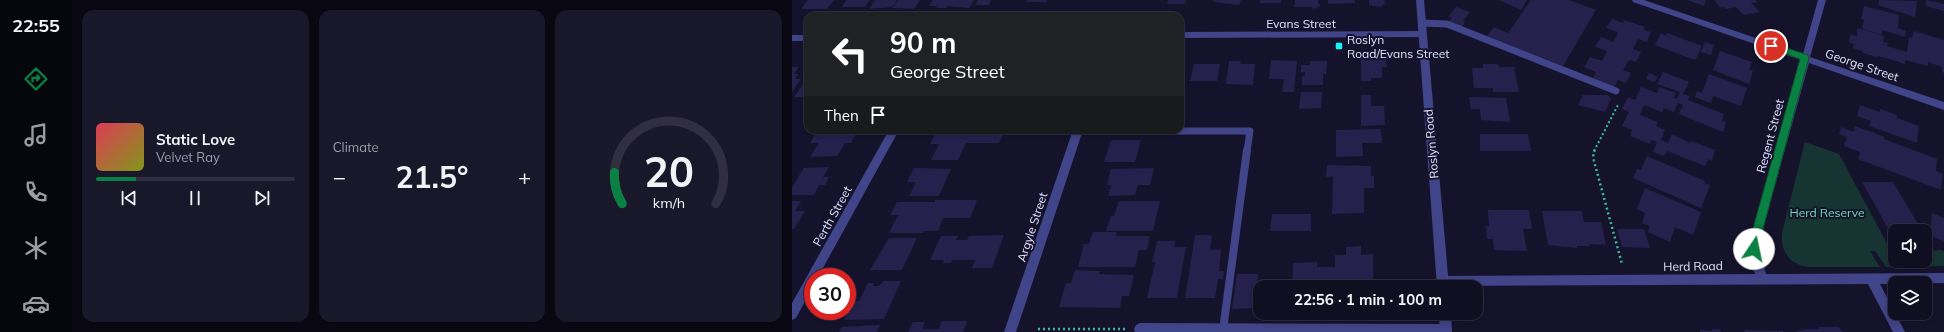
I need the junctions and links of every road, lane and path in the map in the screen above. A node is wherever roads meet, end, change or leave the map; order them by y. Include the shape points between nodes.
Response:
1 (1420, 0) edge
2 (1636, 0) edge
3 (1822, 0) edge
4 (1422, 23) junction
5 (1423, 34) junction
6 (1184, 35) edge
7 (792, 38) edge
8 (804, 38) edge
9 (1805, 58) junction
10 (1616, 91) joint
11 (1944, 106) edge
12 (1184, 130) edge
13 (892, 134) edge
14 (1076, 134) edge
15 (1944, 278) edge
16 (1762, 279) junction
17 (1872, 279) junction
18 (1442, 280) edge
19 (1626, 280) junction
20 (1483, 283) edge
21 (792, 314) edge
22 (1445, 320) edge
23 (1038, 329) dead end
24 (1140, 329) joint
25 (1223, 330) junction
26 (1446, 331) edge
27 (1010, 332) edge
28 (1899, 332) edge

1 - 4 street, Roslyn Road
2 - 9 street, George Street
3 - 9 street, Regent Street
4 - 5 street, Roslyn Road
4 - 10 lane via 1447,24
5 - 6 street, Evans Street
5 - 18 street, Roslyn Road
7 - 8 street
9 - 11 street, George Street
9 - 16 street, Regent Street via 1754,249
10 - 19 path via 1619,104 1593,153
12 - 25 lane via 1250,130
13 - 21 street, Perth Street
14 - 27 street, Argyle Street
15 - 17 street, Herd Road
16 - 17 street, Herd Road
16 - 19 street, Herd Road
17 - 28 street
19 - 20 street, Herd Road
22 - 26 street
23 - 24 path
24 - 25 street
25 - 26 street

